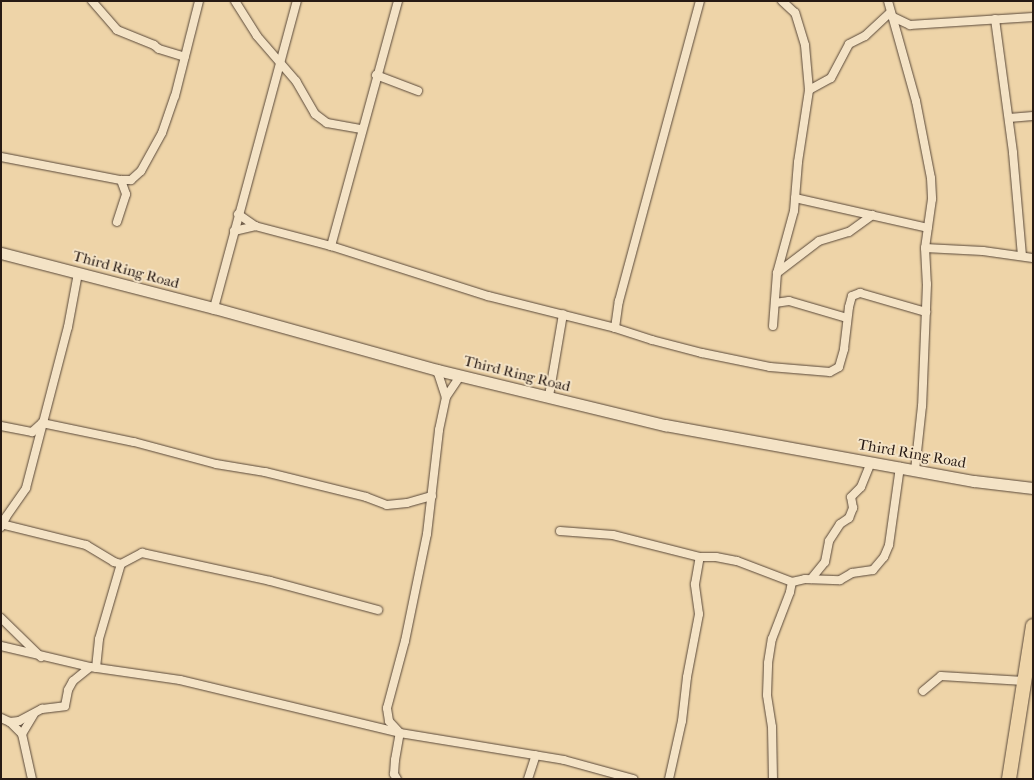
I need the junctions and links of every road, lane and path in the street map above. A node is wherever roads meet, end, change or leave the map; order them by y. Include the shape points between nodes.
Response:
1 (92, 1) edge
2 (199, 1) edge
3 (235, 1) edge
4 (297, 1) edge
5 (398, 1) edge
6 (700, 1) edge
7 (782, 1) edge
8 (888, 1) edge
9 (892, 14) junction
10 (1033, 17) edge
11 (996, 19) junction
12 (910, 25) junction
13 (898, 34) junction
14 (185, 57) junction
15 (279, 62) junction
16 (376, 75) junction
17 (809, 90) junction
18 (418, 91) dead end
19 (1033, 116) edge
20 (1009, 118) junction
21 (361, 129) junction
22 (1, 157) edge
23 (121, 180) junction
24 (795, 198) junction
25 (238, 214) junction
26 (872, 214) junction
27 (117, 222) dead end
28 (255, 226) junction
29 (928, 228) junction
30 (234, 231) junction
31 (331, 246) junction
32 (925, 248) junction
33 (1, 253) edge
34 (1022, 256) junction
35 (1033, 258) edge
36 (78, 272) junction
37 (777, 274) junction
38 (774, 304) junction
39 (214, 308) junction
40 (926, 312) junction
41 (563, 314) junction
42 (847, 318) junction
43 (773, 326) dead end
44 (615, 328) junction
45 (437, 370) junction
46 (460, 376) junction
47 (549, 396) junction
48 (446, 397) junction
49 (42, 423) junction
50 (1, 426) edge
51 (870, 462) junction
52 (900, 467) junction
53 (915, 470) junction
54 (1033, 488) edge
55 (432, 496) junction
56 (2, 526) edge
57 (560, 531) dead end
58 (700, 557) junction
59 (122, 564) junction
60 (811, 579) junction
61 (792, 582) junction
62 (378, 610) dead end
63 (1, 618) edge
64 (1032, 629) edge
65 (1, 646) edge
66 (42, 657) junction
67 (93, 668) junction
68 (1024, 681) junction
69 (923, 690) dead end
70 (35, 712) junction
71 (1, 718) edge
72 (19, 721) junction
73 (10, 722) junction
74 (400, 733) junction
75 (22, 734) junction
76 (536, 755) junction
77 (32, 779) edge
78 (397, 779) edge
79 (528, 779) edge
80 (634, 779) edge
81 (670, 779) edge
82 (773, 779) edge
83 (1008, 779) edge

1 - 14 street via 117,30
2 - 14 street
3 - 15 street via 257,36
4 - 15 street
5 - 16 street
6 - 44 street via 619,301
7 - 17 street via 795,13 805,45
8 - 9 street
9 - 12 street
9 - 13 street
9 - 17 street via 865,36 849,44 831,78
10 - 11 street
11 - 12 street
11 - 20 street
12 - 13 street
13 - 29 street via 929,162 932,199
14 - 23 street via 175,96 151,156 131,180
15 - 21 street via 296,81 315,114 327,123
15 - 25 street
16 - 18 street
16 - 21 street
17 - 24 street
19 - 20 street
20 - 34 street
21 - 31 street
22 - 23 street
23 - 27 street via 126,194
24 - 26 street
24 - 37 street
25 - 28 street
25 - 30 street
26 - 29 street
26 - 37 street via 849,232 819,241
28 - 30 street
28 - 31 street
29 - 32 street
30 - 39 street
31 - 41 street via 488,296
32 - 34 street
32 - 40 street
33 - 36 street, Third Ring Road
34 - 35 street
36 - 39 street, Third Ring Road
36 - 49 street via 68,327
37 - 38 street
38 - 42 street via 789,301
38 - 43 street
39 - 45 street, Third Ring Road
40 - 42 street via 860,293 852,296
40 - 53 street via 922,406
41 - 44 street
41 - 47 street
42 - 44 street via 839,367 830,372 770,367 702,353
45 - 46 street, Third Ring Road
45 - 48 street
46 - 47 street, Third Ring Road
46 - 48 street
47 - 51 street, Third Ring Road via 665,424
48 - 55 street
49 - 50 street via 32,432
49 - 55 street via 265,472 386,505
49 - 56 street via 26,488
51 - 52 street, Third Ring Road
51 - 60 street via 861,487 851,497 853,508 849,518 840,524 829,541 825,562
52 - 53 street, Third Ring Road
52 - 60 street via 889,546 884,557 873,570 852,573 840,580
53 - 54 street, Third Ring Road
55 - 74 street via 427,534 387,708 389,721
56 - 59 street via 86,545
57 - 58 street via 613,536
58 - 61 street via 737,561
58 - 81 street via 695,584 699,614
59 - 62 street via 142,553 270,581
59 - 67 street
60 - 61 street
61 - 82 street via 772,639 768,663
63 - 66 street
64 - 68 highway
65 - 66 street
66 - 67 street
67 - 70 street via 73,681 65,706
67 - 74 street via 180,680
68 - 69 street via 940,676
68 - 83 highway
70 - 72 street
70 - 75 street
71 - 73 street
72 - 73 street
72 - 75 street
73 - 75 street
74 - 76 street
74 - 78 street via 394,774
75 - 77 street
76 - 79 street
76 - 80 street

